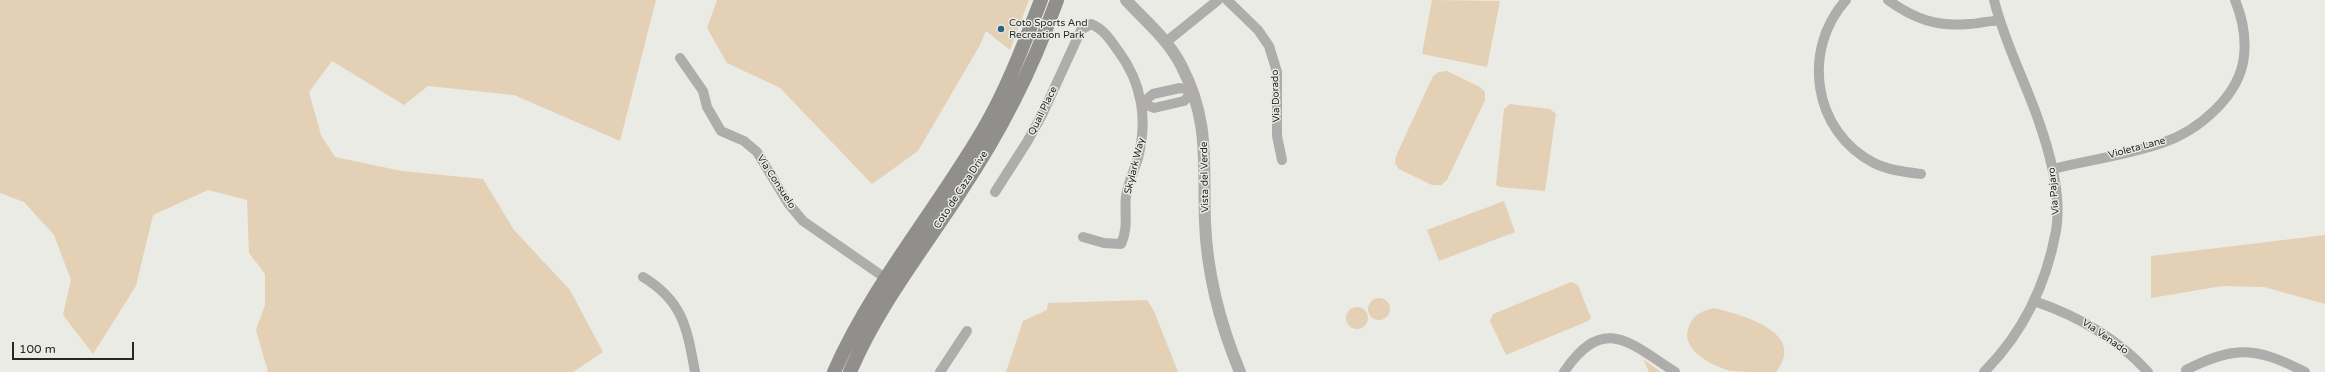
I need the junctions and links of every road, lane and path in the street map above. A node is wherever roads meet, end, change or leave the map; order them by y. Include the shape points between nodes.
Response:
1 (1041, 0) edge
2 (1057, 0) edge
3 (1125, 0) edge
4 (1218, 0) edge
5 (1227, 0) edge
6 (1846, 0) edge
7 (1888, 0) edge
8 (1994, 0) edge
9 (2235, 0) edge
10 (1999, 21) junction
11 (1085, 26) joint
12 (1166, 42) junction
13 (680, 58) dead end
14 (1193, 91) junction
15 (1142, 103) junction
16 (1282, 160) dead end
17 (2053, 169) junction
18 (1921, 174) dead end
19 (995, 192) dead end
20 (1083, 237) dead end
21 (643, 277) dead end
22 (884, 278) junction
23 (897, 287) junction
24 (2034, 300) junction
25 (967, 331) dead end
26 (2186, 370) dead end
27 (695, 372) edge
28 (834, 372) edge
29 (850, 372) edge
30 (940, 372) edge
31 (1240, 372) edge
32 (1564, 372) edge
33 (1675, 372) edge
34 (1984, 372) edge
35 (2148, 372) edge
36 (2305, 372) edge

1 - 22 main road, Coto de Caza Drive via 1003,91 983,130
2 - 23 main road, Coto de Caza Drive via 1014,104 961,192
3 - 12 street, Vista del Verde
4 - 12 street
5 - 16 street, Via Dorado via 1258,30 1269,46 1277,72 1277,136
6 - 18 street via 1830,23 1820,46 1819,84 1825,109 1838,132 1864,157 1886,168
7 - 10 street via 1914,17 1933,23 1970,24
8 - 10 street, Via Pajaro
9 - 17 street, Violeta Lane via 2240,14 2244,57 2236,82 2220,104 2188,130 2163,143
10 - 17 street, Via Pajaro via 2039,119
11 - 15 street, Skylark Way via 1091,24 1104,32 1129,65
11 - 19 street, Quail Place via 1075,41 1038,122
12 - 14 street, Vista del Verde
13 - 22 street, Via Consuelo via 703,91 706,107 721,131 744,141 757,152 788,203 804,222
14 - 15 street via 1184,101 1154,108
14 - 31 street, Vista del Verde via 1204,140 1205,223 1213,288 1220,322
15 - 20 street, Skylark Way via 1143,137 1126,196 1127,232 1122,244 1104,243
17 - 24 street, Via Pajaro via 2056,231
21 - 27 street via 661,287 674,302 683,321
22 - 23 street, Via Consuelo
22 - 28 main road, Coto de Caza Drive via 862,315
23 - 29 main road, Coto de Caza Drive via 877,317
24 - 34 street, Via Pajaro via 2018,331
24 - 35 street, Via Venado via 2063,311 2099,330
25 - 30 street
26 - 36 street via 2208,358 2236,351 2258,352
32 - 33 street via 1577,352 1600,339 1613,337 1629,343

